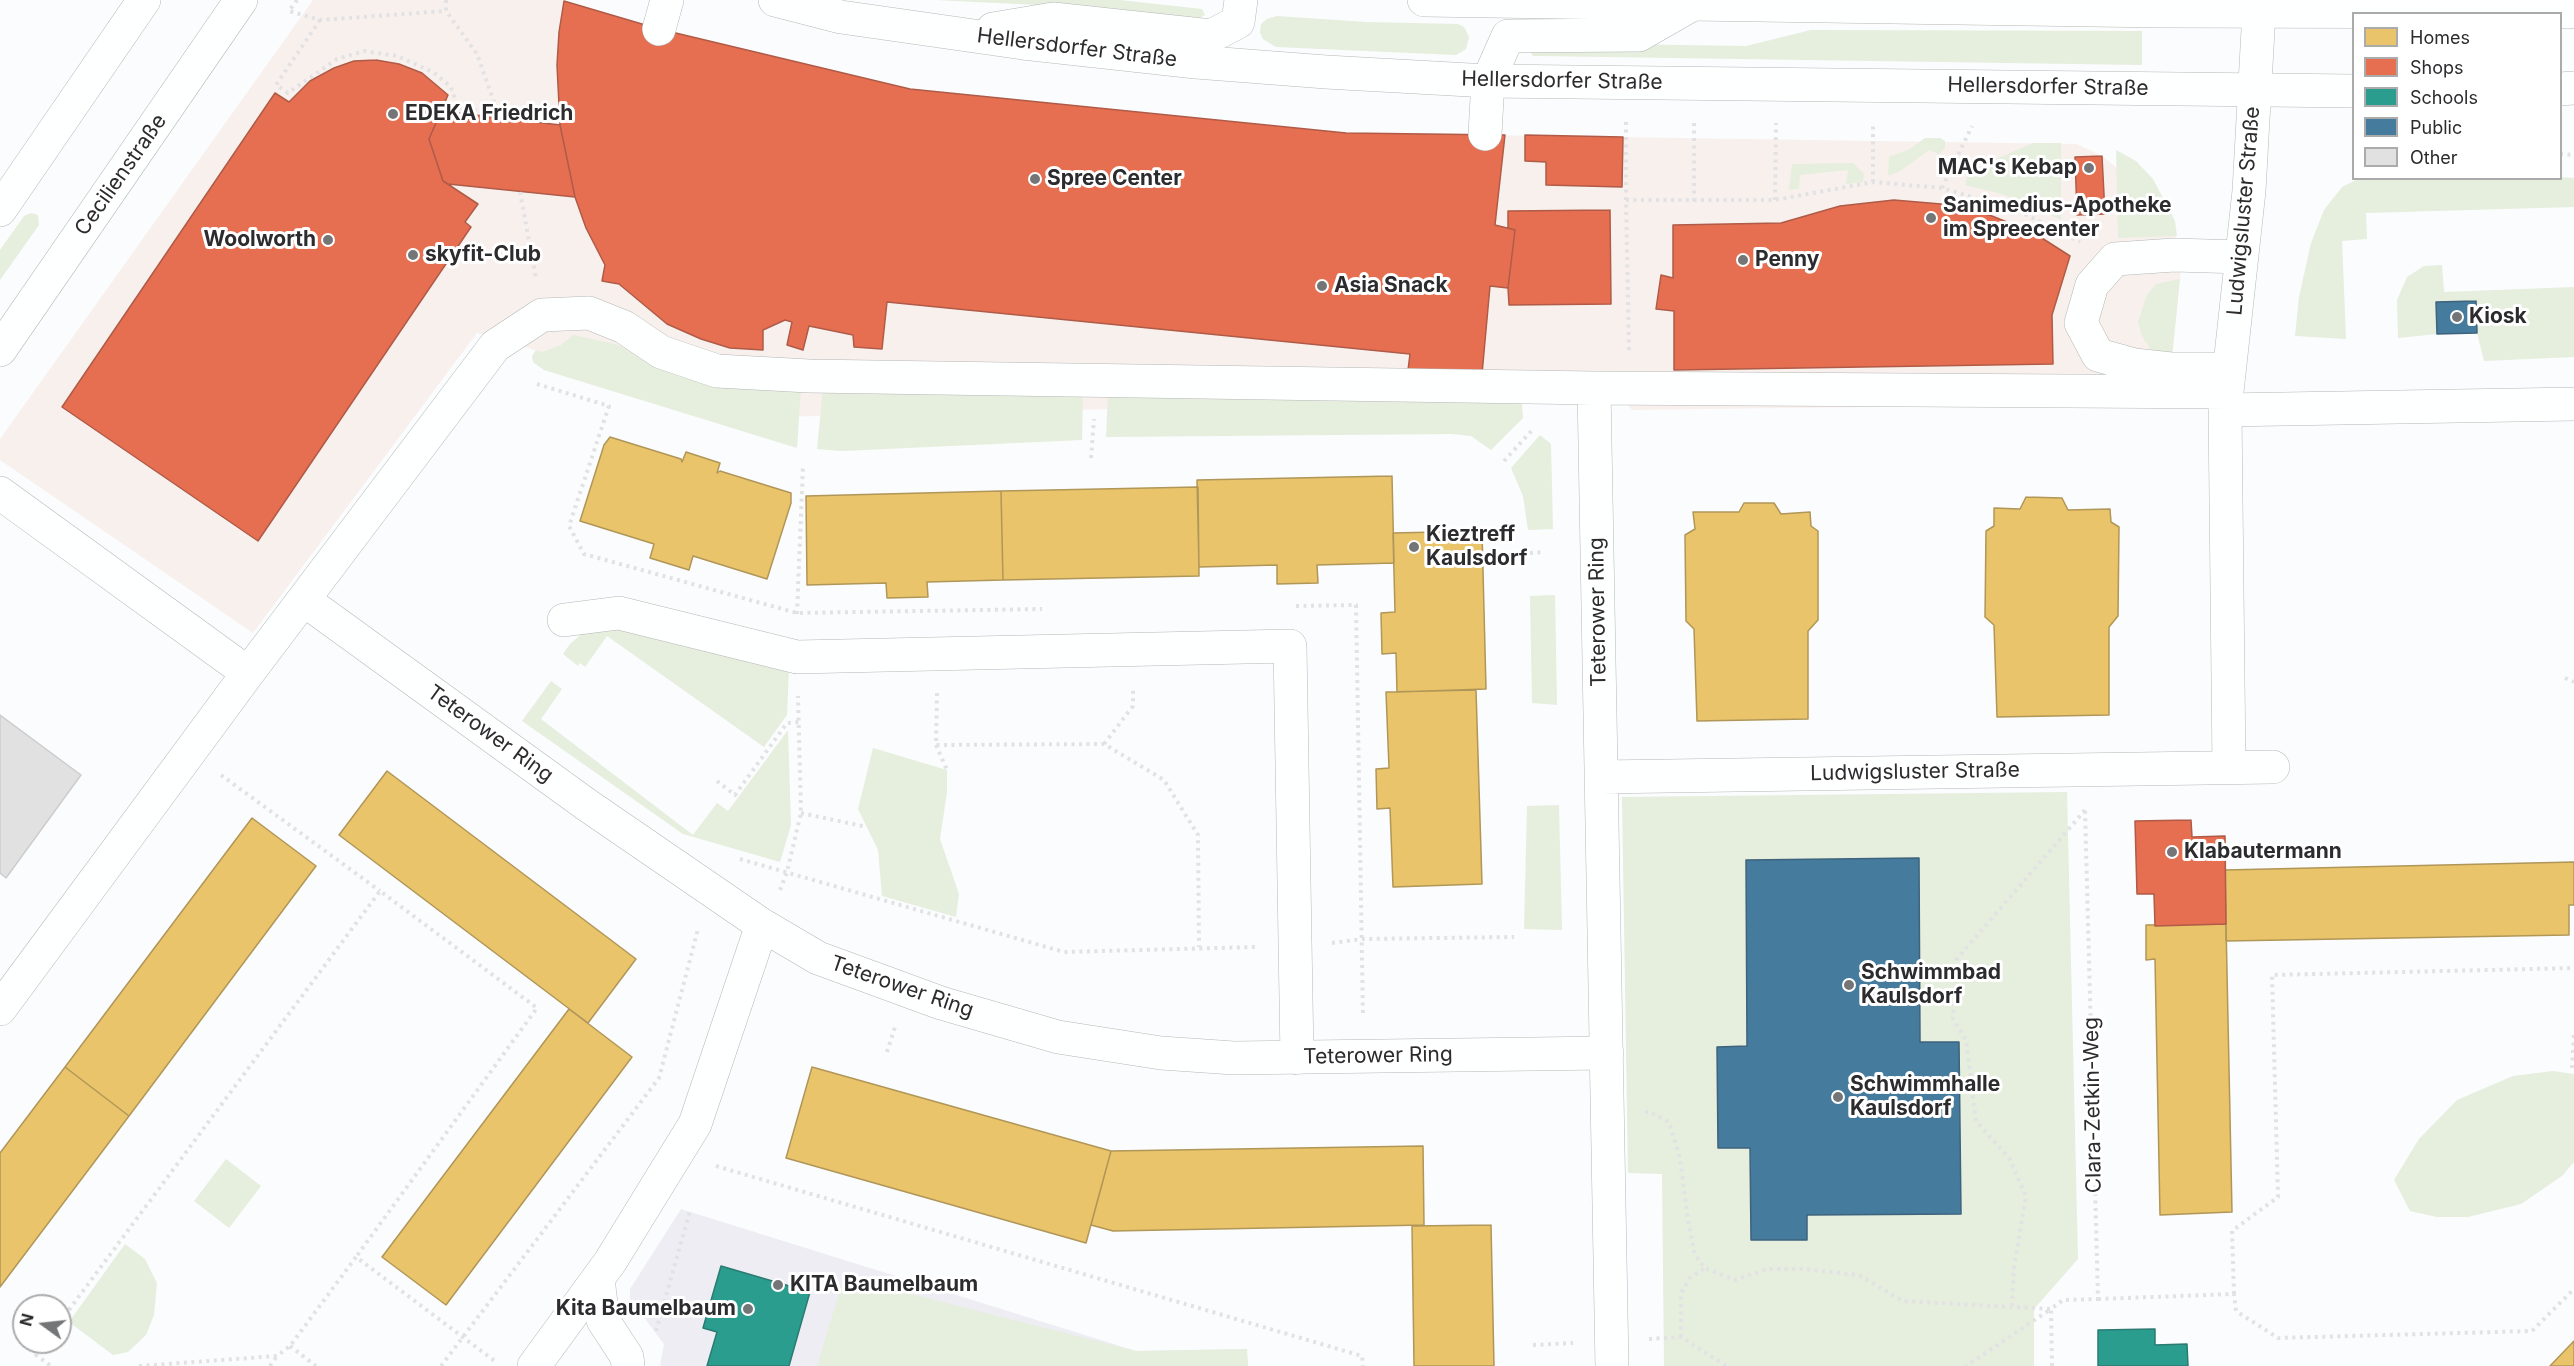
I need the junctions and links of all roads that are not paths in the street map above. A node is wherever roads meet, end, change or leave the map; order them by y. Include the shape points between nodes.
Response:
1 (144, 0) edge
2 (241, 0) edge
3 (775, 0) edge
4 (1241, 0) edge
5 (1424, 0) edge
6 (1693, 4) junction
7 (2261, 6) edge
8 (2574, 12) edge
9 (962, 34) junction
10 (1488, 81) junction
11 (2254, 90) junction
12 (2352, 91) edge
13 (1485, 134) dead end
14 (0, 210) edge
15 (2242, 257) junction
16 (0, 350) edge
17 (1594, 388) junction
18 (2227, 390) junction
19 (2574, 404) edge
20 (0, 493) edge
21 (304, 600) junction
22 (564, 620) dead end
23 (248, 672) junction
24 (2229, 767) junction
25 (2273, 767) dead end
26 (1601, 777) junction
27 (762, 925) junction
28 (0, 1009) edge
29 (1607, 1053) junction
30 (1297, 1058) junction
31 (598, 1279) junction
32 (1611, 1354) edge
33 (534, 1366) edge
34 (628, 1366) edge

1 - 14 street
2 - 16 street, Cecilienstraße
3 - 9 street, Hellersdorfer Straße via 841,17
4 - 9 street via 1238,22 1211,36 1053,19
5 - 6 street
6 - 7 street
6 - 10 street via 1639,35 1508,36
7 - 8 street
7 - 11 street, Ludwigsluster Straße
9 - 10 street, Hellersdorfer Straße via 1196,62
10 - 11 street, Hellersdorfer Straße
10 - 13 street
11 - 12 street, Hellersdorfer Straße
11 - 15 street, Ludwigsluster Straße
15 - 18 street, Ludwigsluster Straße
15 - 18 street via 2174,255 2115,259 2092,285 2081,323 2098,355 2134,365 2171,369
17 - 18 street via 2166,393
17 - 21 street via 809,376 717,371 661,352 624,327 589,313 542,315 495,346
17 - 26 street, Teterower Ring
18 - 19 street
18 - 24 street, Ludwigsluster Straße
20 - 23 street
21 - 23 street
21 - 27 street, Teterower Ring via 587,805
22 - 30 street via 620,613 797,657 1290,646
23 - 28 street
24 - 25 street, Ludwigsluster Straße
24 - 26 street, Ludwigsluster Straße
26 - 29 street, Teterower Ring
27 - 30 street, Teterower Ring via 830,962 941,1004 1058,1037 1161,1053
27 - 31 street via 695,1124
29 - 30 street, Teterower Ring
29 - 32 street, Teterower Ring
31 - 33 street
31 - 34 street via 603,1320 627,1357

